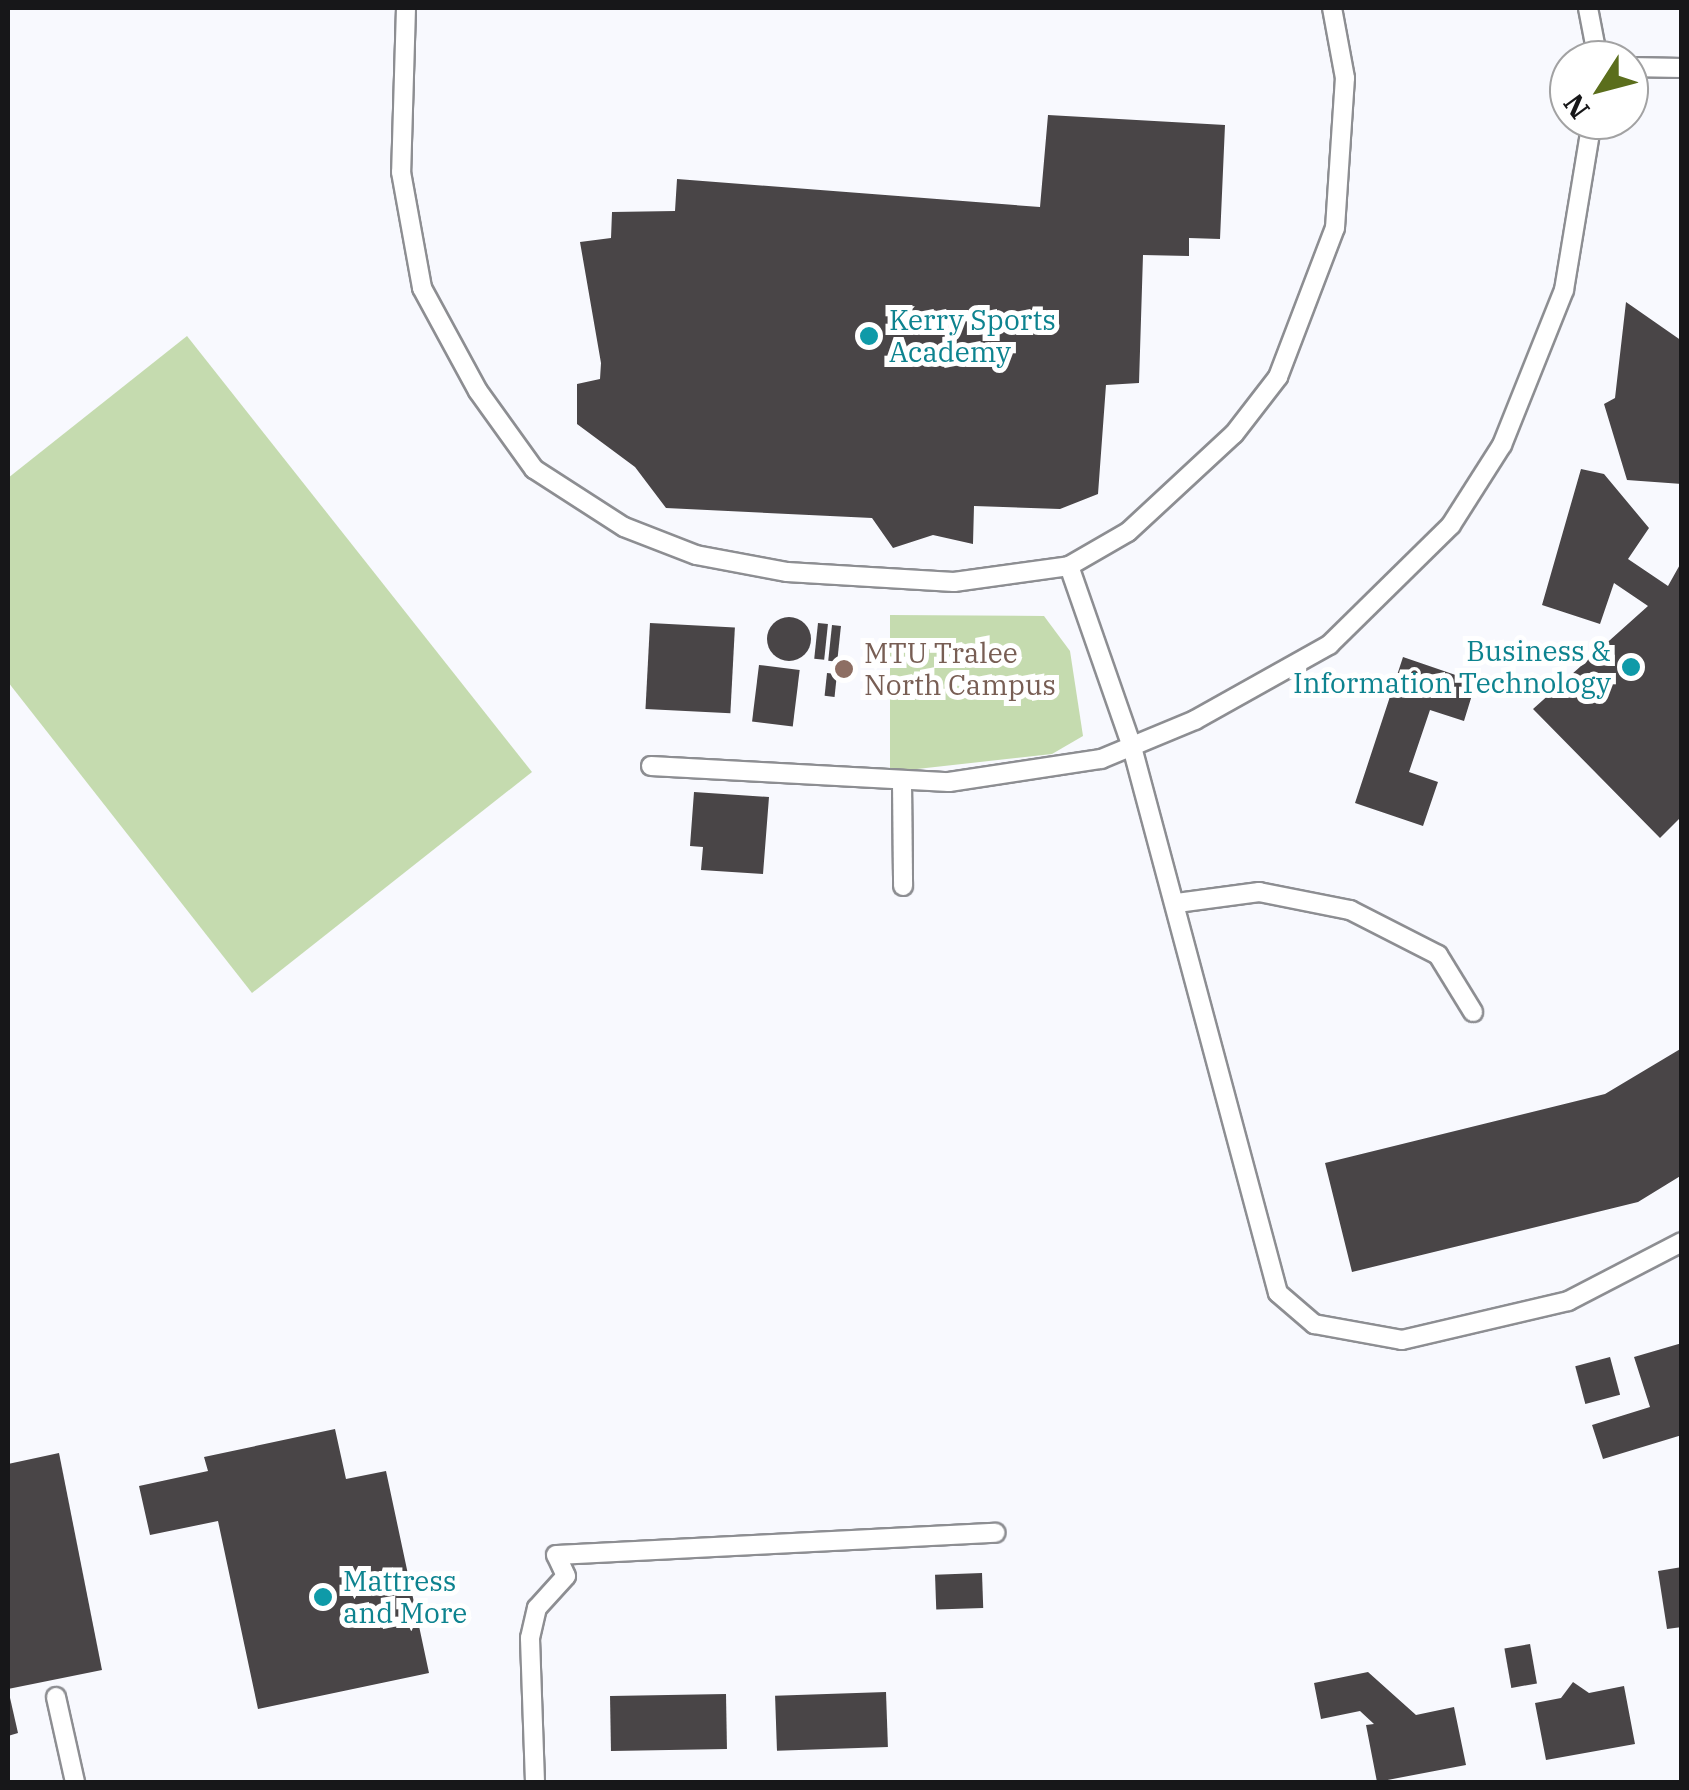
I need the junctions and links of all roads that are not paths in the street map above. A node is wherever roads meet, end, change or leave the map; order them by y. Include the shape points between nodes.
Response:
1 (406, 8) edge
2 (1332, 8) edge
3 (1588, 8) edge
4 (1594, 40) edge
5 (1649, 67) edge
6 (1682, 68) edge
7 (1590, 140) edge
8 (1069, 566) junction
9 (1132, 748) junction
10 (651, 766) dead end
11 (902, 782) junction
12 (903, 886) dead end
13 (1177, 902) junction
14 (1473, 1012) dead end
15 (1682, 1242) edge
16 (995, 1533) dead end
17 (56, 1696) dead end
18 (75, 1782) edge
19 (535, 1782) edge

1 - 8 lane via 401,172 422,288 478,391 534,469 624,527 696,555 788,572 954,582
2 - 8 lane via 1345,78 1335,228 1278,377 1198,471 1128,532
3 - 4 lane
5 - 6 lane
7 - 9 lane via 1582,216 1541,366 1451,525 1329,645
8 - 9 lane
9 - 11 lane via 1032,771
9 - 13 lane
10 - 11 lane
11 - 12 lane
13 - 14 lane via 1259,892 1350,910 1438,954
13 - 15 lane via 1262,1246 1278,1293 1314,1324 1402,1340 1508,1318 1568,1301
16 - 19 lane via 556,1554 566,1576 538,1608 530,1638
17 - 18 lane

